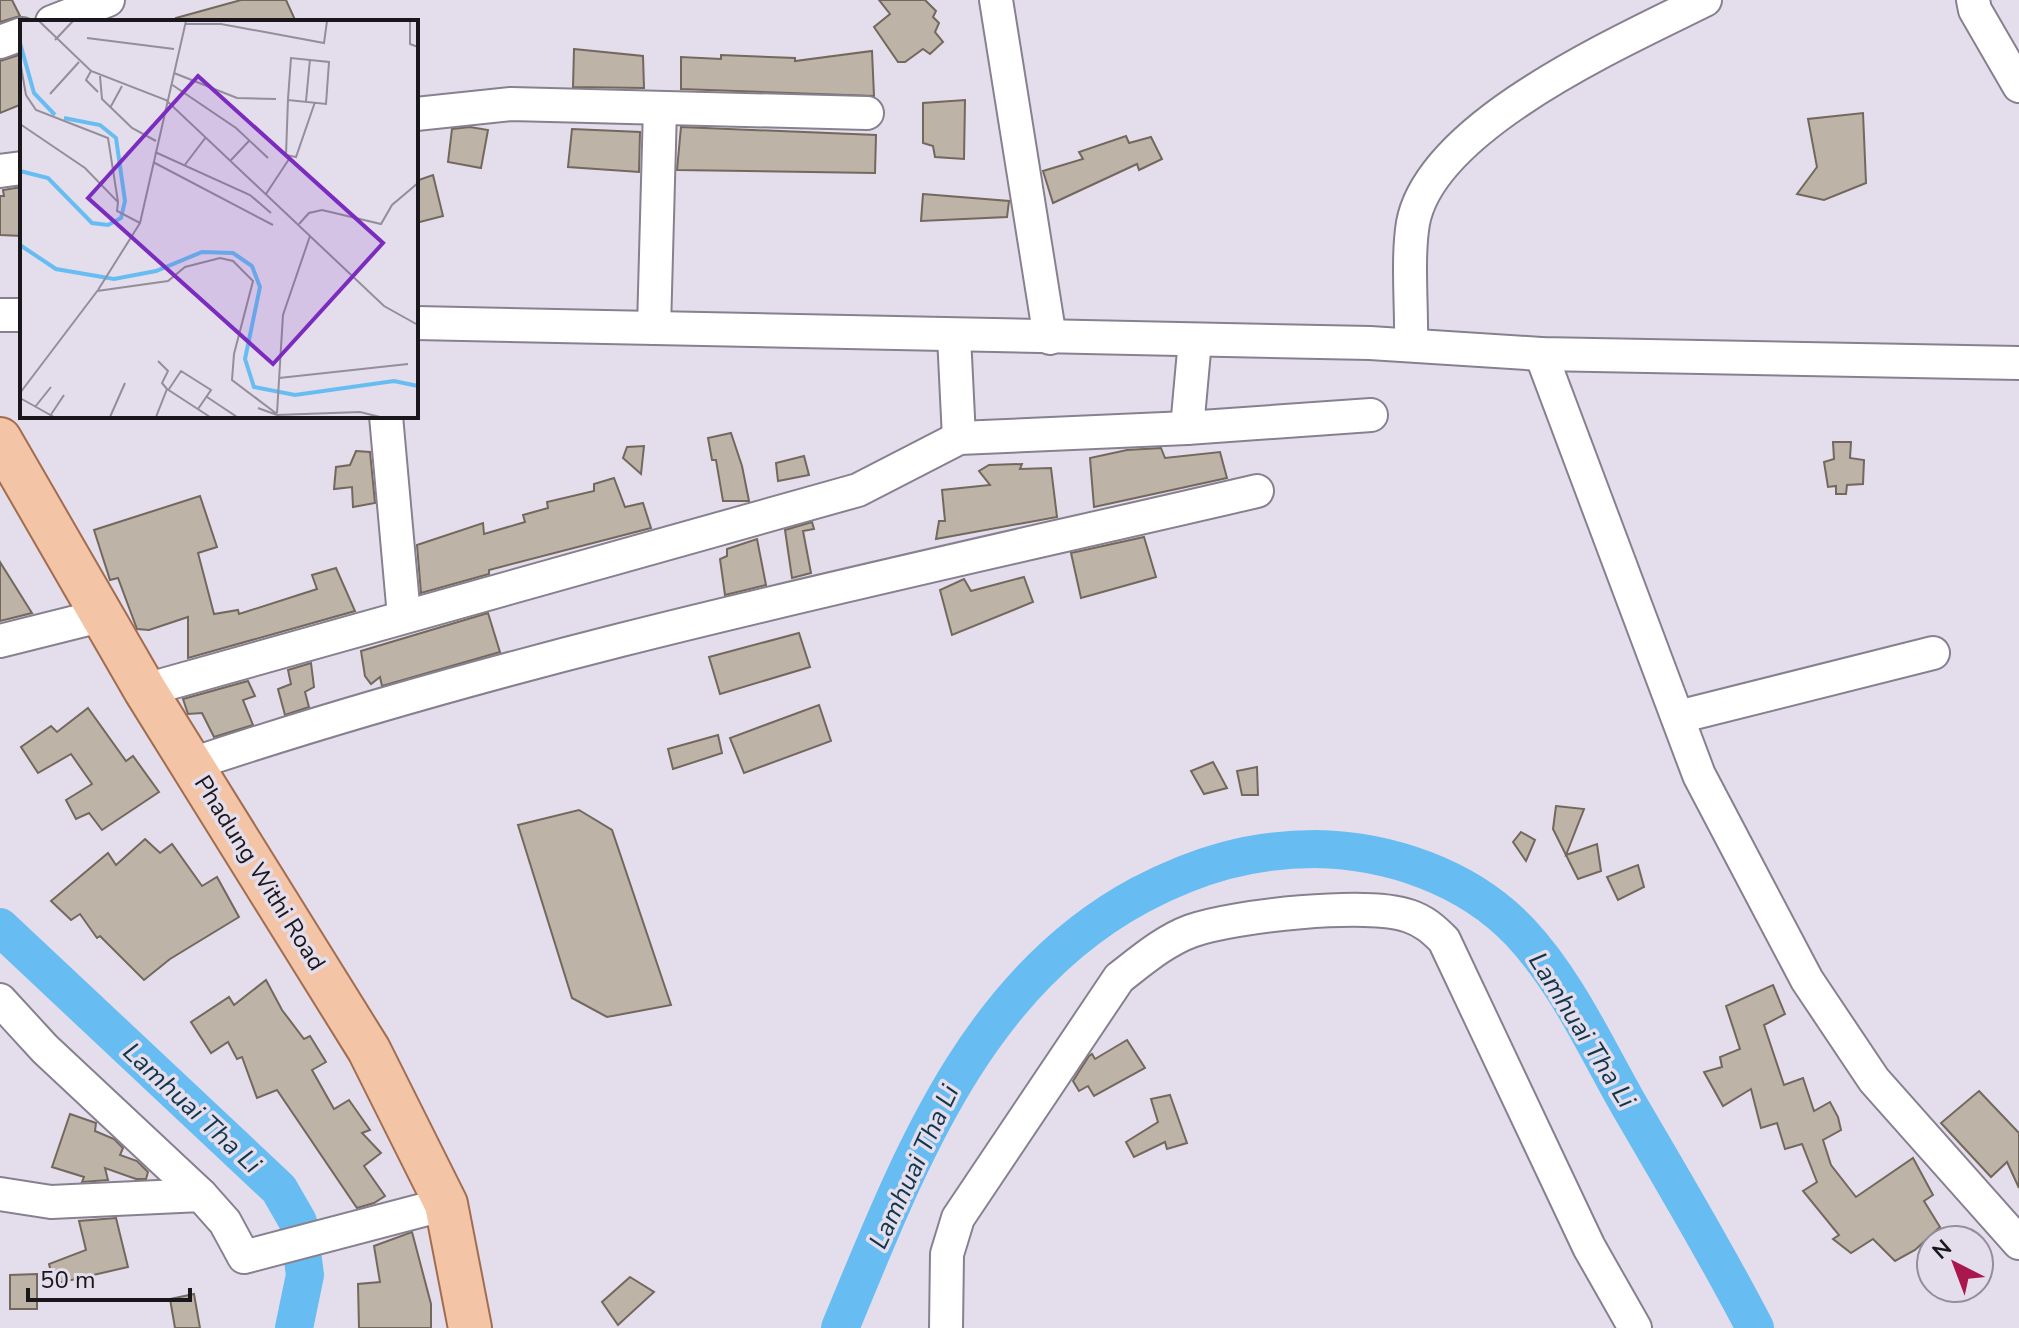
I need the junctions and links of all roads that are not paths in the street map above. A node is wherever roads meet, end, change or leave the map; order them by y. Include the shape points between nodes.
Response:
1 (108, 0) edge
2 (996, 0) edge
3 (1705, 0) edge
4 (1973, 0) edge
5 (57, 20) edge
6 (20, 35) edge
7 (0, 42) edge
8 (2019, 86) edge
9 (660, 108) junction
10 (867, 113) dead end
11 (418, 114) edge
12 (20, 168) edge
13 (0, 171) edge
14 (418, 323) edge
15 (654, 328) junction
16 (954, 336) junction
17 (1050, 338) junction
18 (1195, 340) junction
19 (1411, 345) junction
20 (1541, 354) junction
21 (2019, 363) edge
22 (1371, 415) dead end
23 (386, 418) edge
24 (1187, 428) junction
25 (959, 438) junction
26 (0, 439) edge
27 (1257, 491) dead end
28 (100, 616) junction
29 (404, 616) junction
30 (0, 641) edge
31 (1933, 653) dead end
32 (145, 690) junction
33 (1678, 717) junction
34 (192, 764) junction
35 (0, 1000) edge
36 (0, 1194) edge
37 (201, 1195) junction
38 (430, 1207) junction
39 (2019, 1243) edge
40 (470, 1328) edge
41 (946, 1328) edge
42 (1635, 1328) edge

1 - 5 street
2 - 17 street
3 - 19 street via 1569,69 1474,133 1433,179 1413,222
4 - 8 street
6 - 7 street
9 - 10 street
9 - 11 street via 511,104
9 - 15 street
12 - 13 street
14 - 15 street
15 - 16 street
16 - 17 street
16 - 25 street
17 - 18 street
18 - 19 street
18 - 24 street
19 - 20 street
20 - 21 street
20 - 33 street
22 - 24 street
23 - 29 street
24 - 25 street
25 - 29 street via 858,490
26 - 28 main road, Phadung Withi Road
27 - 34 street via 526,665
28 - 30 street
28 - 32 main road, Phadung Withi Road
29 - 32 street
31 - 33 street
32 - 34 main road, Phadung Withi Road
33 - 39 street via 1699,775 1807,980 1874,1080
34 - 38 main road, Phadung Withi Road via 369,1050
35 - 37 street
36 - 37 street via 51,1202
37 - 38 street via 225,1222 244,1257
38 - 40 main road, Phadung Withi Road
41 - 42 street via 947,1254 958,1218 1119,978 1154,951 1217,923 1371,908 1407,915 1429,925 1444,940 1589,1247

